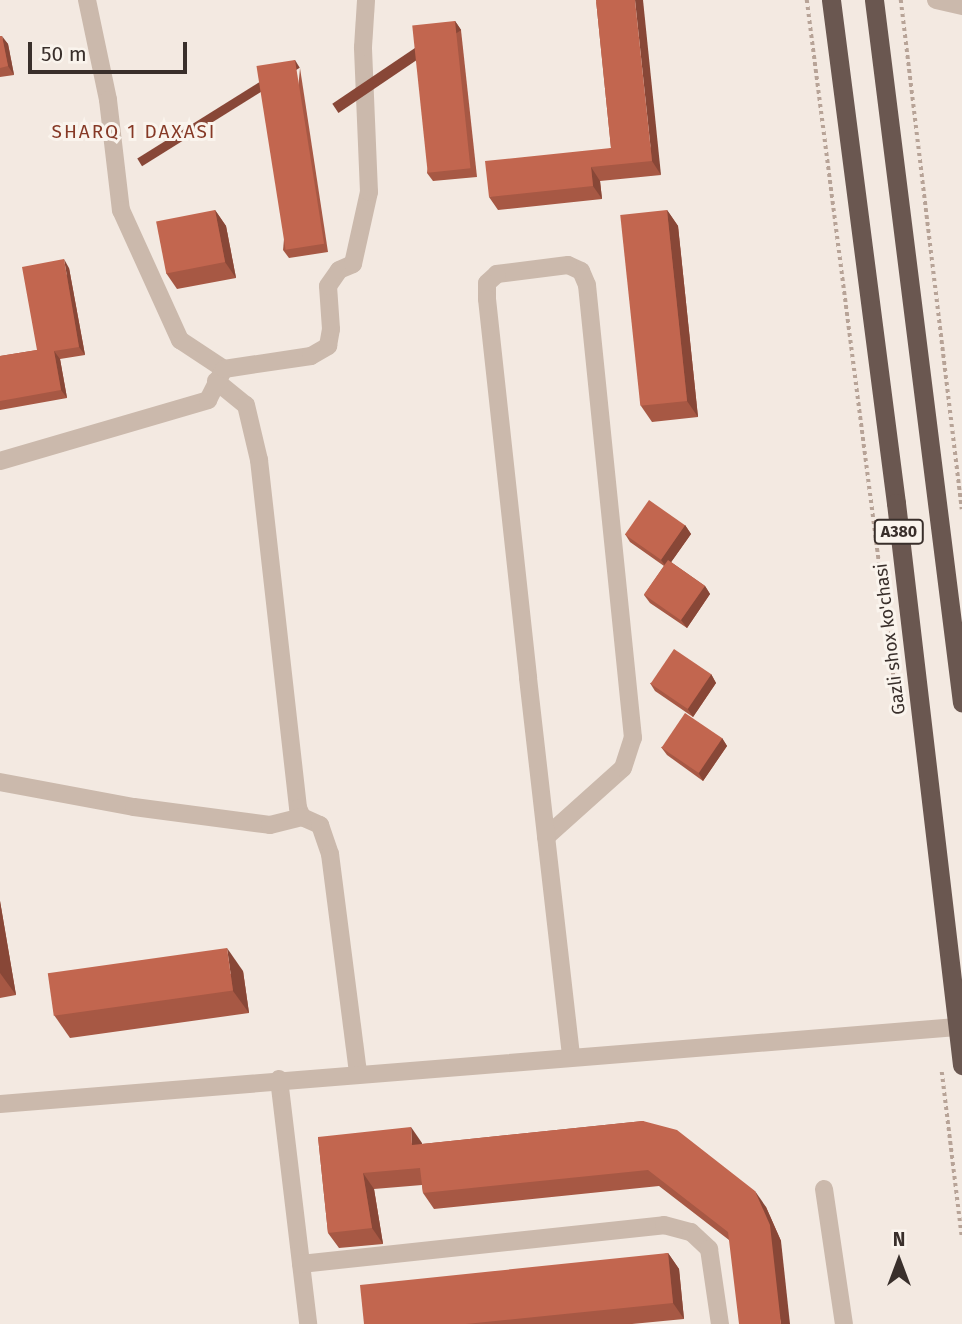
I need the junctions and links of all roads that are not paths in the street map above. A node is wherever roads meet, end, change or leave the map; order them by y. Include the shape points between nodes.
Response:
1 (87, 0) edge
2 (366, 0) edge
3 (831, 0) edge
4 (874, 0) edge
5 (936, 0) edge
6 (962, 6) edge
7 (220, 375) junction
8 (0, 461) edge
9 (962, 703) edge
10 (0, 782) edge
11 (302, 817) junction
12 (546, 837) junction
13 (957, 1027) junction
14 (571, 1057) junction
15 (962, 1065) edge
16 (358, 1073) junction
17 (279, 1079) junction
18 (0, 1104) edge
19 (824, 1189) dead end
20 (301, 1264) junction
21 (309, 1324) edge
22 (720, 1324) edge
23 (844, 1324) edge

1 - 7 street via 108,100 121,210 180,340
2 - 7 street via 363,47 369,192 353,264 339,270 328,286 328,346 311,356
3 - 13 highway, Gazli shox ko'chasi / A380
4 - 9 highway, A380
5 - 6 street
7 - 8 street via 208,400
7 - 11 street via 246,405 259,460
10 - 11 street via 134,807 270,825
11 - 16 street via 320,825 330,854
12 - 12 street via 487,283 497,274 568,265 581,271 587,285 633,738 623,768
12 - 14 street
13 - 14 street
13 - 15 highway, Gazli shox ko'chasi / A380
14 - 16 street
16 - 17 street
17 - 18 street
17 - 20 street
19 - 23 street
20 - 21 street
20 - 22 street via 664,1225 691,1232 709,1249

